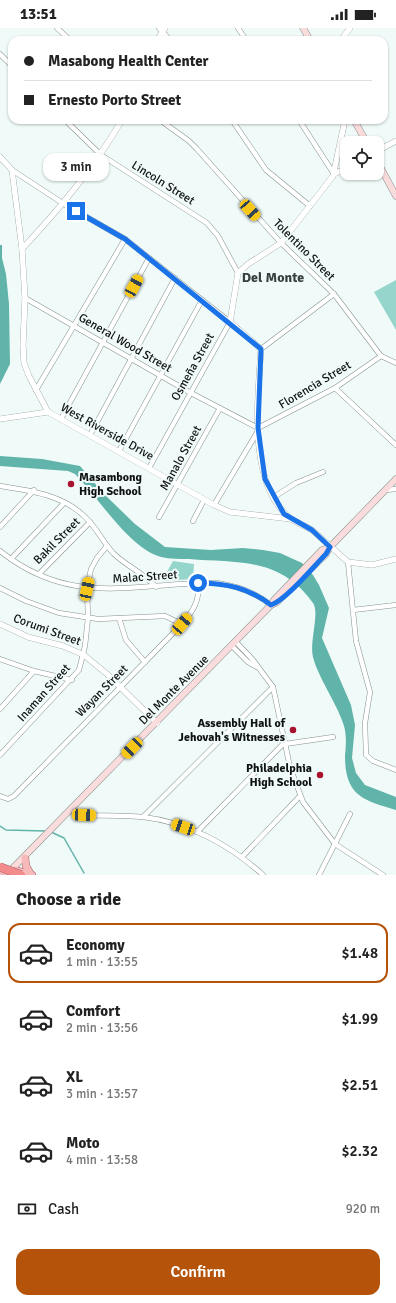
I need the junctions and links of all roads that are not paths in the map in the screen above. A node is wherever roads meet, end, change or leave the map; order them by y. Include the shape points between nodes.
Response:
1 (57, 28) edge
2 (66, 36) edge
3 (0, 54) edge
4 (8, 62) edge
5 (69, 124) edge
6 (120, 124) edge
7 (165, 124) edge
8 (235, 124) edge
9 (302, 124) edge
10 (344, 124) edge
11 (356, 124) edge
12 (363, 136) edge
13 (396, 141) edge
14 (384, 147) edge
15 (101, 155) junction
16 (0, 157) edge
17 (12, 170) junction
18 (340, 171) edge
19 (334, 174) junction
20 (384, 174) edge
21 (396, 196) edge
22 (64, 204) junction
23 (310, 206) junction
24 (125, 239) junction
25 (281, 243) junction
26 (22, 249) junction
27 (149, 258) junction
28 (238, 273) junction
29 (175, 278) junction
30 (334, 294) junction
31 (25, 298) junction
32 (202, 300) junction
33 (230, 322) junction
34 (73, 324) junction
35 (103, 342) junction
36 (261, 349) junction
37 (381, 356) junction
38 (132, 358) junction
39 (396, 363) edge
40 (161, 375) junction
41 (335, 388) junction
42 (36, 390) junction
43 (191, 393) junction
44 (220, 408) junction
45 (48, 412) junction
46 (0, 419) edge
47 (61, 419) junction
48 (258, 430) junction
49 (90, 435) junction
50 (396, 445) edge
51 (119, 451) junction
52 (148, 468) junction
53 (323, 472) dead end
54 (396, 479) edge
55 (177, 484) junction
56 (0, 486) edge
57 (396, 489) edge
58 (34, 490) junction
59 (385, 490) junction
60 (274, 497) junction
61 (204, 500) junction
62 (64, 503) junction
63 (214, 505) junction
64 (159, 517) dead end
65 (291, 519) junction
66 (193, 521) dead end
67 (90, 522) junction
68 (0, 527) edge
69 (107, 546) junction
70 (330, 547) junction
71 (0, 551) edge
72 (12, 559) junction
73 (396, 559) edge
74 (348, 562) junction
75 (39, 574) junction
76 (198, 583) junction
77 (156, 587) junction
78 (0, 588) edge
79 (87, 589) junction
80 (271, 605) junction
81 (396, 605) edge
82 (353, 610) junction
83 (88, 618) junction
84 (119, 618) junction
85 (0, 624) edge
86 (182, 624) junction
87 (234, 644) junction
88 (84, 655) junction
89 (1, 661) edge
90 (145, 662) junction
91 (34, 671) junction
92 (72, 680) junction
93 (120, 687) junction
94 (273, 687) junction
95 (0, 709) edge
96 (157, 723) junction
97 (333, 737) dead end
98 (285, 743) junction
99 (0, 755) edge
100 (396, 770) edge
101 (1, 796) edge
102 (300, 796) junction
103 (72, 810) junction
104 (350, 814) dead end
105 (143, 817) junction
106 (197, 832) junction
107 (335, 844) junction
108 (242, 857) junction
109 (24, 858) junction
110 (5, 871) edge
111 (377, 874) edge
112 (21, 875) edge
113 (32, 875) edge
114 (263, 875) edge
115 (319, 875) edge
116 (383, 875) edge

1 - 2 street
3 - 4 street
5 - 15 street, Lincoln Street
6 - 15 street
7 - 25 street, Tolentino Street via 197,149
8 - 23 street via 266,170
9 - 19 street
10 - 19 street
11 - 12 main road
13 - 14 street
15 - 22 street
15 - 28 street, Lincoln Street via 207,223 218,236
16 - 17 street
17 - 22 street
17 - 26 street, West Riverside Drive
18 - 19 street
19 - 23 street
20 - 21 main road
22 - 24 street
22 - 26 street
23 - 25 street
24 - 27 street
24 - 34 street
25 - 28 street
25 - 30 street, Tolentino Street
26 - 31 street, West Riverside Drive
27 - 29 street
27 - 35 street
28 - 33 street, Osmeña Street
29 - 32 street
29 - 38 street
30 - 36 street
30 - 37 street, Tolentino Street
31 - 34 street, General Wood Street
31 - 42 street, West Riverside Drive via 24,363
32 - 33 street
32 - 40 street
33 - 36 street
33 - 43 street, Osmeña Street
34 - 35 street, General Wood Street
34 - 42 street
35 - 38 street, General Wood Street
35 - 47 street
36 - 48 street
37 - 39 street, Tolentino Street
37 - 41 street, Florencia Street
38 - 40 street, General Wood Street
38 - 49 street
40 - 43 street, General Wood Street
40 - 51 street
41 - 48 street, Florencia Street
41 - 50 street
42 - 45 street, West Riverside Drive
43 - 44 street, General Wood Street
43 - 52 street, Osmeña Street
44 - 48 street, General Wood Street
44 - 55 street, Manalo Street
45 - 46 street
45 - 47 street, West Riverside Drive
47 - 49 street, West Riverside Drive
48 - 60 street via 265,479
48 - 63 street
49 - 51 street, West Riverside Drive
51 - 52 street, West Riverside Drive
52 - 55 street, West Riverside Drive
53 - 60 street via 296,483
54 - 59 main road, Del Monte Avenue
55 - 61 street, West Riverside Drive
55 - 64 street, Manalo Street
56 - 58 street
57 - 59 street
58 - 62 street
58 - 68 street
59 - 70 main road, Del Monte Avenue
60 - 65 street via 284,514
61 - 63 street, West Riverside Drive
61 - 66 street
62 - 67 street
62 - 72 street
63 - 65 street, West Riverside Drive via 230,512
65 - 70 street, West Riverside Drive via 312,530
67 - 69 street
67 - 75 street, Bakil Street
69 - 77 street via 123,562 147,577
69 - 79 street, Inaman Street via 93,563
70 - 74 street, West Riverside Drive
70 - 80 main road, Del Monte Avenue via 326,554
71 - 72 street, Malac Street
72 - 75 street, Malac Street
73 - 74 street via 372,565
74 - 82 street
75 - 79 street, Malac Street
76 - 77 street, Malac Street
76 - 80 street, Malac Street via 234,586 258,596
76 - 86 street, Wayan Street via 195,607
77 - 79 street, Malac Street
78 - 83 street via 40,607
79 - 83 street, Inaman Street
80 - 87 main road, Del Monte Avenue
81 - 82 street
82 - 100 street via 356,641 370,692 365,723 366,755 373,761
83 - 84 street
83 - 88 street, Inaman Street
84 - 86 street via 165,616
84 - 90 street via 126,640
85 - 88 street, Corumi Street via 28,637 64,646
86 - 90 street, Wayan Street
87 - 94 street via 259,668
87 - 96 main road, Del Monte Avenue
88 - 92 street, Inaman Street
88 - 93 street, Corumi Street
89 - 91 street
90 - 93 street, Wayan Street
91 - 92 street
91 - 95 street
92 - 99 street, Inaman Street
93 - 96 street, Corumi Street
93 - 101 street, Wayan Street via 17,793 8,799
94 - 98 street
94 - 105 street
96 - 103 main road, Del Monte Avenue
97 - 98 street
98 - 102 street
98 - 106 street
102 - 107 street via 309,812
102 - 108 street
103 - 105 street via 79,815
103 - 109 main road, Del Monte Avenue
104 - 107 street
105 - 106 street
106 - 108 street
107 - 111 street
107 - 115 street
108 - 114 street
109 - 110 main road, Del Monte Avenue
109 - 113 main road
110 - 112 highway, bridge
110 - 113 main road
111 - 116 street

